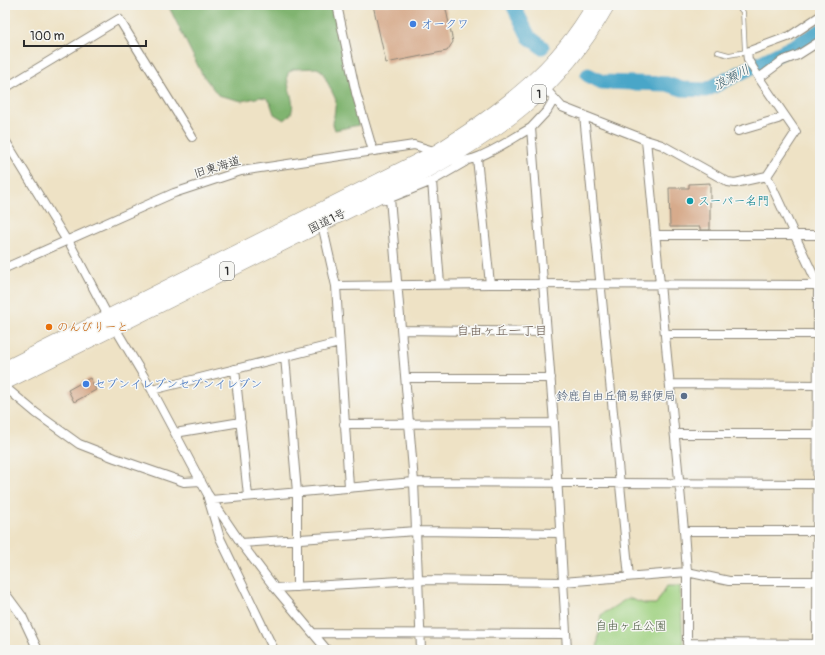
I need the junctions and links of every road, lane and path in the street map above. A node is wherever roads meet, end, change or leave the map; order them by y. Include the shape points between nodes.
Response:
1 (337, 5) edge
2 (594, 5) edge
3 (607, 5) edge
4 (737, 5) edge
5 (820, 16) edge
6 (820, 41) edge
7 (718, 52) dead end
8 (747, 55) junction
9 (758, 77) junction
10 (5, 88) edge
11 (545, 88) junction
12 (584, 115) junction
13 (784, 115) junction
14 (530, 128) junction
15 (738, 131) dead end
16 (192, 137) dead end
17 (5, 140) edge
18 (646, 140) junction
19 (373, 151) junction
20 (443, 156) junction
21 (477, 158) junction
22 (468, 161) junction
23 (767, 176) junction
24 (432, 181) junction
25 (390, 198) junction
26 (340, 215) junction
27 (322, 224) junction
28 (655, 235) junction
29 (796, 236) junction
30 (820, 236) edge
31 (67, 241) junction
32 (5, 268) edge
33 (398, 284) junction
34 (440, 284) junction
35 (490, 284) junction
36 (544, 284) junction
37 (601, 284) junction
38 (660, 284) junction
39 (819, 285) edge
40 (336, 286) junction
41 (112, 322) junction
42 (402, 330) junction
43 (548, 332) junction
44 (665, 334) junction
45 (819, 334) edge
46 (339, 343) junction
47 (285, 357) junction
48 (5, 369) edge
49 (235, 369) junction
50 (406, 378) junction
51 (551, 378) junction
52 (5, 382) edge
53 (671, 384) junction
54 (819, 385) edge
55 (5, 387) edge
56 (152, 390) junction
57 (240, 422) junction
58 (554, 423) junction
59 (344, 424) junction
60 (410, 425) junction
61 (175, 433) junction
62 (675, 434) junction
63 (819, 434) edge
64 (201, 481) junction
65 (414, 482) junction
66 (557, 483) junction
67 (620, 483) junction
68 (679, 483) junction
69 (819, 484) edge
70 (349, 487) junction
71 (297, 492) junction
72 (209, 496) junction
73 (248, 496) junction
74 (417, 531) junction
75 (684, 531) junction
76 (819, 531) edge
77 (560, 533) junction
78 (297, 539) junction
79 (241, 543) junction
80 (687, 572) junction
81 (628, 577) junction
82 (419, 580) junction
83 (819, 581) edge
84 (563, 582) junction
85 (297, 587) junction
86 (275, 588) junction
87 (5, 593) edge
88 (313, 633) junction
89 (420, 633) junction
90 (566, 634) junction
91 (818, 646) edge
92 (688, 647) edge
93 (701, 647) edge
94 (38, 650) edge
95 (274, 650) edge
96 (327, 650) edge
97 (421, 650) edge
98 (567, 650) edge

1 - 19 street via 356,92
2 - 11 highway, 国道1号 / 1 via 563,49
3 - 11 highway, 国道1号 / 1 via 581,45
4 - 8 lane via 743,12
5 - 8 street via 790,36
6 - 9 street
7 - 8 lane
8 - 9 street
9 - 13 street
10 - 16 street via 119,19
11 - 12 street via 562,107
11 - 14 street via 546,110
11 - 20 highway, 国道1号 / 1 via 501,126
12 - 18 street
12 - 37 street
13 - 15 street
13 - 23 street via 796,132
14 - 21 street
14 - 36 street
17 - 31 street
18 - 23 street via 662,145 728,182 735,183
18 - 28 street
19 - 20 street, 旧東海道 via 414,145
19 - 31 street, 旧東海道 via 241,171 174,193
20 - 22 street, 旧東海道 via 460,162
20 - 26 highway, 国道1号 / 1
20 - 41 highway, 国道1号 / 1 via 190,277
21 - 22 street
21 - 35 street
22 - 24 street
23 - 29 street
24 - 25 street
24 - 34 street
25 - 26 street
25 - 33 street
26 - 27 highway, 国道1号 / 1
27 - 40 street
27 - 41 highway, 国道1号 / 1
28 - 29 street
28 - 38 street
29 - 30 street
29 - 39 street
31 - 32 street, 旧東海道
31 - 41 street
33 - 34 street
33 - 40 street
33 - 42 street
34 - 35 street
35 - 36 street
36 - 37 street
36 - 43 street
37 - 38 street
37 - 67 street
38 - 39 street
38 - 44 street
39 - 45 street
40 - 46 street
41 - 48 highway, 国道1号 / 1
41 - 52 highway, 国道1号 / 1
41 - 56 street
42 - 43 street
42 - 50 street
43 - 51 street
44 - 45 street
44 - 53 street
45 - 54 street
46 - 47 street
46 - 59 street
47 - 49 street
47 - 71 street
49 - 56 street
49 - 57 street
50 - 51 street
50 - 60 street
51 - 58 street
53 - 54 street
53 - 62 street
54 - 63 street
55 - 64 street via 79,444 184,482
56 - 61 street
57 - 61 street
57 - 73 street
58 - 60 street
58 - 66 street
59 - 60 street
59 - 70 street
60 - 65 street
61 - 64 street
62 - 63 street
62 - 68 street
63 - 69 street
64 - 72 street
65 - 66 street
65 - 70 street
65 - 74 street
66 - 67 street
66 - 77 street
67 - 68 street
67 - 81 street
68 - 69 street
68 - 75 street
69 - 76 street
70 - 71 street
71 - 73 street
71 - 78 street
72 - 73 street
72 - 79 street
72 - 95 street via 220,538
74 - 77 street
74 - 78 street
74 - 82 street
75 - 76 street
75 - 80 street
76 - 83 street
77 - 84 street
78 - 79 street
78 - 85 street
79 - 86 street
80 - 81 street
80 - 83 street via 729,581
80 - 92 street
81 - 84 street
82 - 84 street
82 - 85 street
82 - 89 street
83 - 91 street
84 - 90 street
85 - 86 street
86 - 88 street
87 - 94 street via 22,616
88 - 89 street
88 - 96 street
89 - 90 street
89 - 97 street
90 - 98 street
91 - 93 street
92 - 93 street

